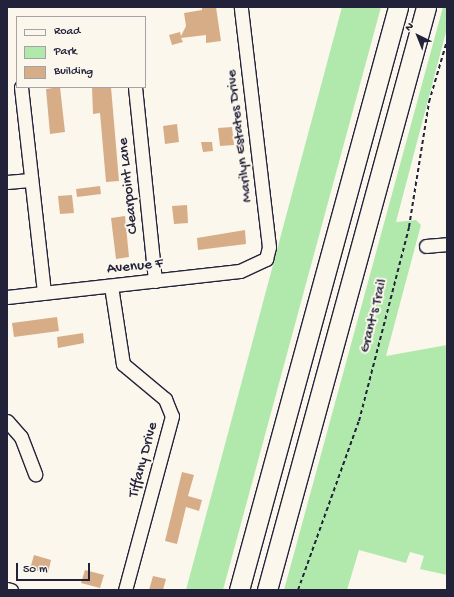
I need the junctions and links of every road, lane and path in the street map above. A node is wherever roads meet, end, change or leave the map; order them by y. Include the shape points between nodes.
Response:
1 (241, 7) edge
2 (398, 7) edge
3 (426, 7) edge
4 (447, 42) edge
5 (21, 88) edge
6 (135, 88) edge
7 (30, 180) junction
8 (7, 182) edge
9 (447, 244) edge
10 (426, 246) dead end
11 (264, 261) joint
12 (155, 281) junction
13 (111, 286) junction
14 (44, 293) junction
15 (7, 298) edge
16 (7, 420) edge
17 (34, 474) dead end
18 (7, 589) edge
19 (11, 590) edge
20 (125, 590) edge
21 (239, 590) edge
22 (267, 590) edge
23 (298, 590) edge

1 - 11 street, Marilyn Estates Drive via 269,247
2 - 21 highway
3 - 22 highway
4 - 23 path, Grant's Trail via 429,102 409,227 359,421
5 - 7 street
6 - 12 street, Clearpoint Lane
7 - 8 street
7 - 14 street
9 - 10 street
11 - 12 street, Avenue F via 240,271
12 - 13 street, Avenue F
13 - 14 street, Avenue F
13 - 20 street, Tiffany Drive via 123,364 165,399 172,416
14 - 15 street, Avenue F
16 - 17 street via 21,437
18 - 19 street

